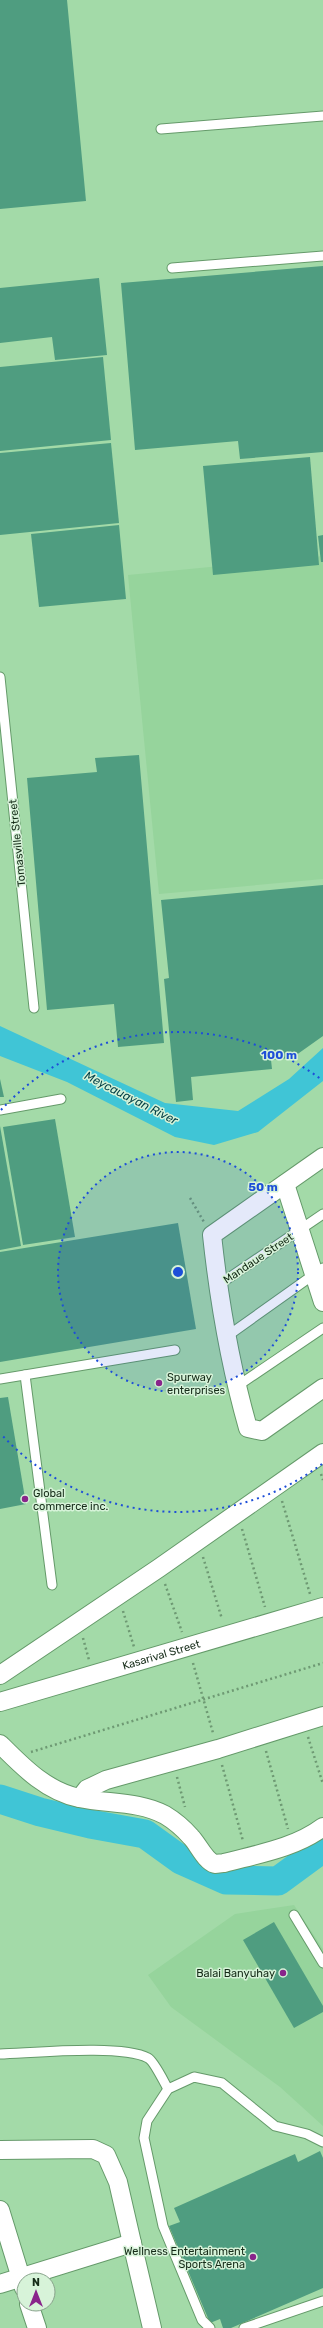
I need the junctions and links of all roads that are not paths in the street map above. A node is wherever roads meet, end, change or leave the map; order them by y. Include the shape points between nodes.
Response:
1 (323, 116) edge
2 (161, 129) dead end
3 (323, 256) edge
4 (172, 268) dead end
5 (0, 677) edge
6 (34, 1008) dead end
7 (62, 1099) dead end
8 (0, 1110) edge
9 (323, 1157) edge
10 (284, 1184) junction
11 (323, 1214) edge
12 (300, 1230) junction
13 (318, 1271) edge
14 (217, 1286) junction
15 (323, 1302) edge
16 (323, 1328) edge
17 (226, 1337) junction
18 (175, 1350) dead end
19 (26, 1375) junction
20 (0, 1379) edge
21 (236, 1387) junction
22 (323, 1388) edge
23 (323, 1453) edge
24 (52, 1585) dead end
25 (319, 1608) edge
26 (0, 1675) edge
27 (0, 1702) edge
28 (323, 1716) edge
29 (0, 1744) edge
30 (80, 1798) junction
31 (323, 1827) edge
32 (294, 1915) dead end
33 (323, 1963) edge
34 (0, 2054) edge
35 (168, 2089) junction
36 (323, 2142) edge
37 (0, 2150) edge
38 (0, 2210) edge
39 (132, 2243) junction
40 (19, 2272) edge
41 (52, 2272) edge
42 (16, 2283) edge
43 (0, 2284) edge
44 (323, 2302) edge
45 (31, 2312) edge
46 (36, 2328) edge
47 (152, 2328) edge
48 (210, 2328) edge
49 (244, 2328) edge

1 - 2 lane
3 - 4 lane
5 - 6 lane, Tomasville Street
7 - 8 lane
9 - 10 street
10 - 12 street
10 - 14 street via 212,1235
11 - 12 lane, Mandaue Street
12 - 13 street
12 - 14 lane, Mandaue Street
13 - 15 street
13 - 17 lane
14 - 17 street
16 - 21 lane
17 - 21 street
18 - 19 lane
19 - 20 lane
19 - 24 lane
21 - 22 street via 248,1428 262,1431
23 - 26 street
25 - 27 street, Kasarival Street
28 - 30 street via 94,1784
29 - 30 street via 43,1783 62,1793
30 - 31 street via 152,1809 167,1816 192,1838 215,1864 293,1844
32 - 33 lane
34 - 35 lane via 111,2051 133,2054 149,2059
35 - 36 lane via 194,2077 222,2083 275,2126 307,2134
35 - 48 lane via 147,2121 144,2138 163,2226 202,2320
37 - 39 street via 92,2149 106,2155 118,2182
38 - 40 street
39 - 41 street
39 - 47 street
42 - 43 street
44 - 49 lane
45 - 46 street

